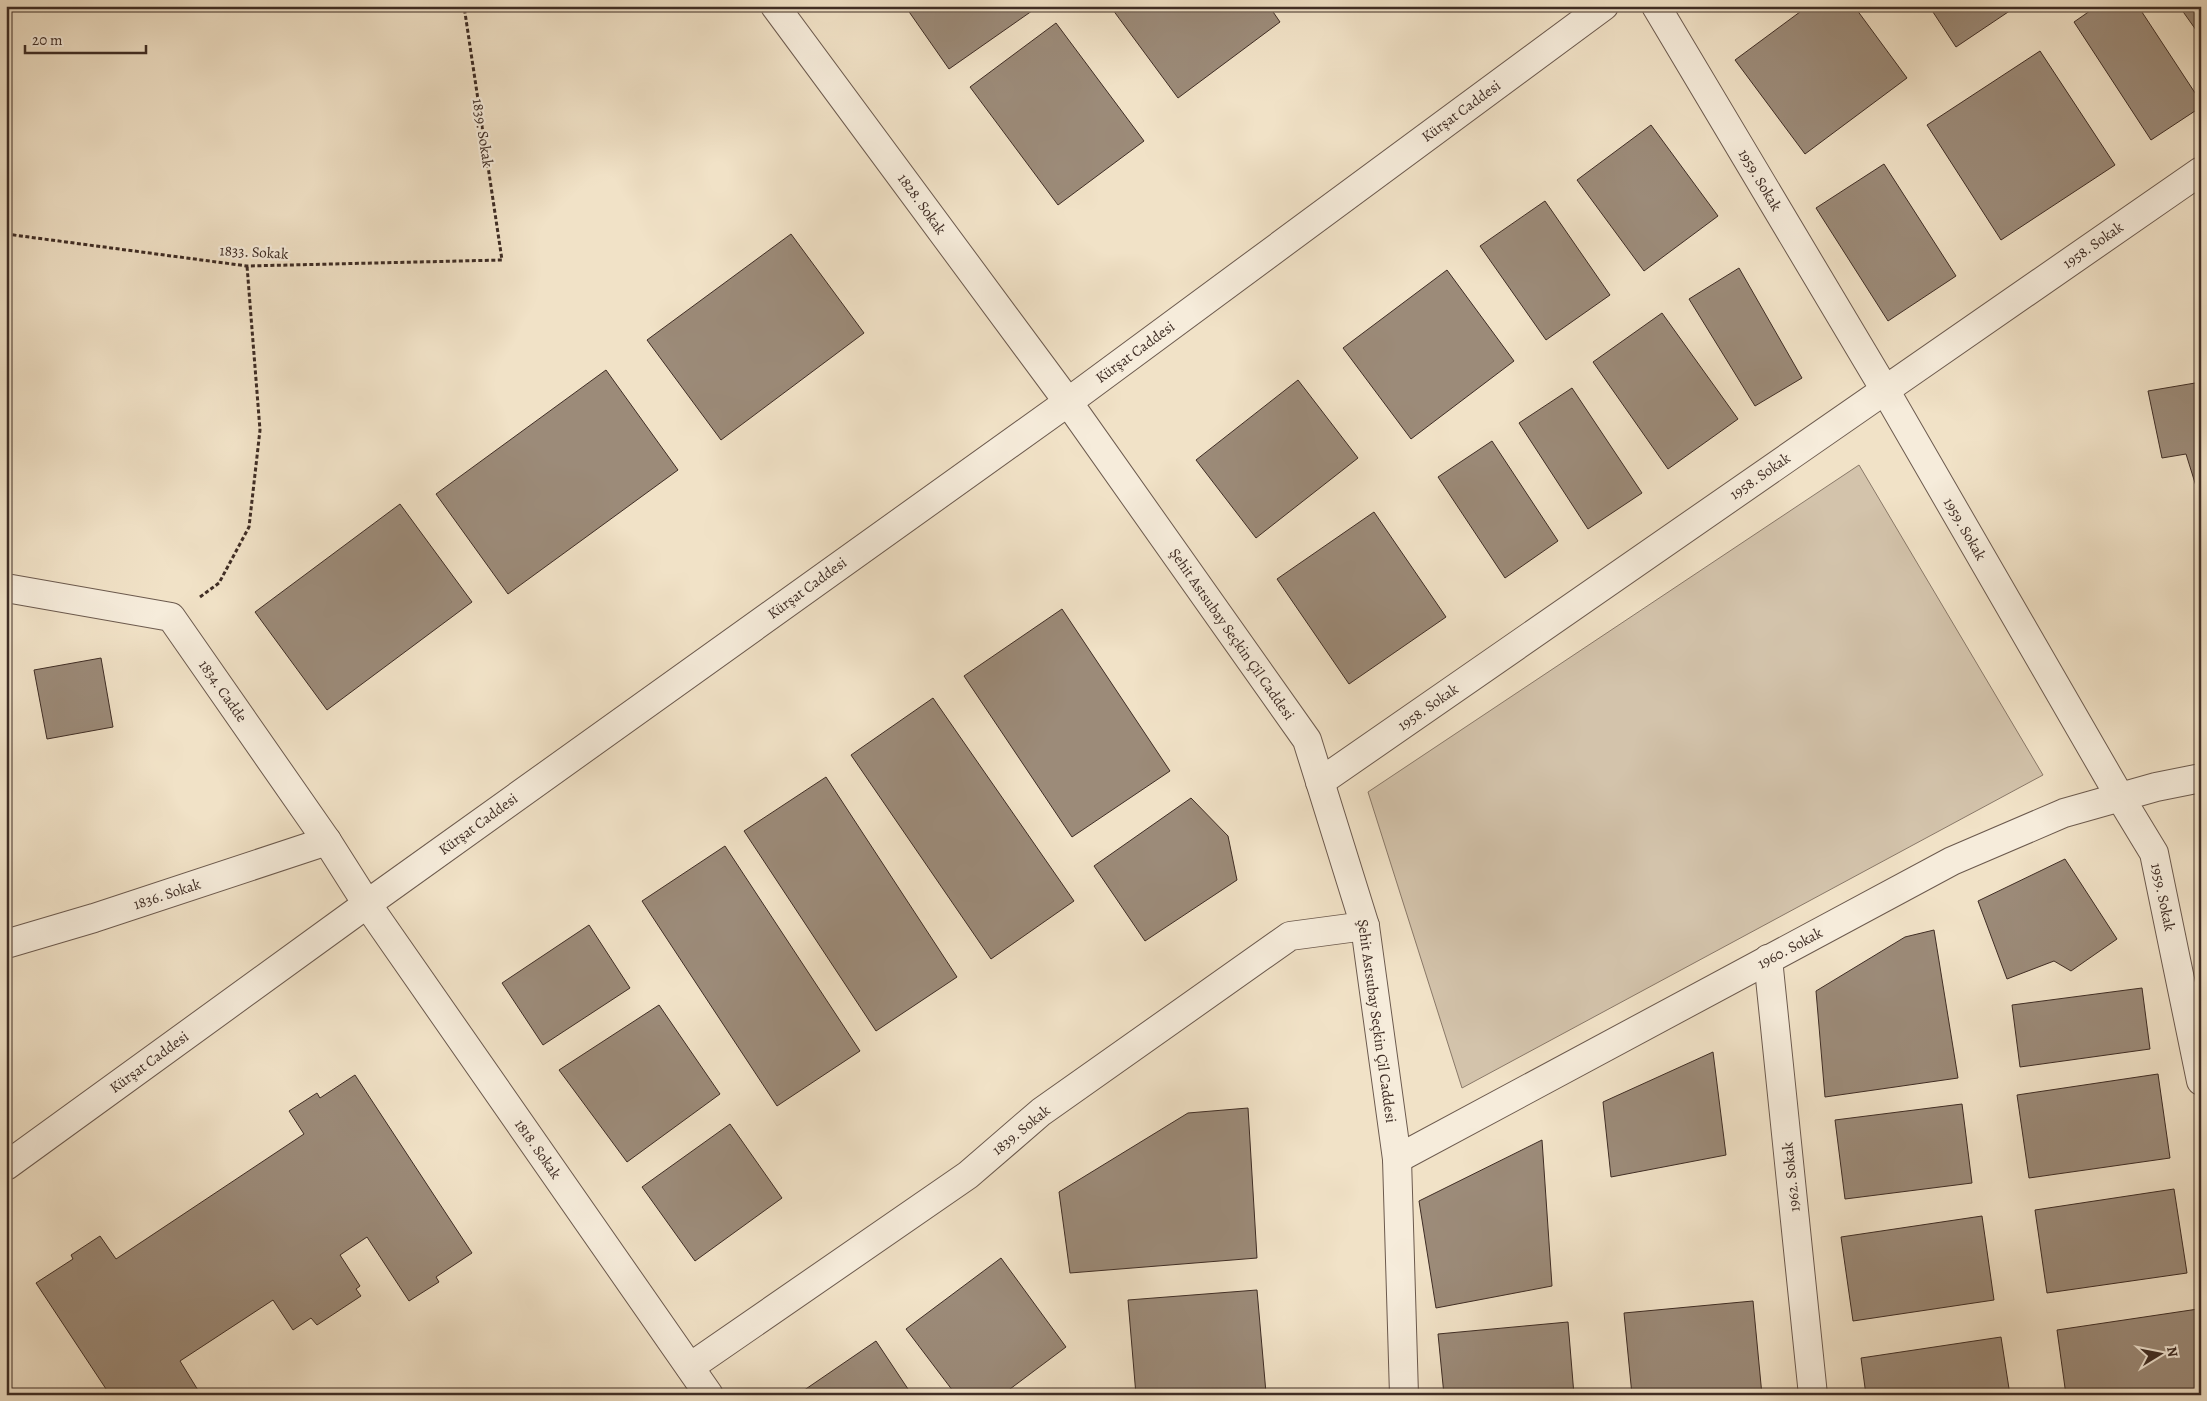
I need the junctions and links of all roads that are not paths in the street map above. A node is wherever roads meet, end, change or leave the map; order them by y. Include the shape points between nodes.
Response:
1 (775, 6) edge
2 (1604, 6) edge
3 (1656, 6) edge
4 (2201, 171) edge
5 (1884, 390) junction
6 (1068, 402) junction
7 (6, 588) edge
8 (2201, 778) edge
9 (1320, 782) junction
10 (2120, 797) junction
11 (327, 842) junction
12 (367, 904) junction
13 (1365, 926) junction
14 (6, 944) edge
15 (1768, 959) junction
16 (2201, 1081) edge
17 (1397, 1160) junction
18 (6, 1166) edge
19 (690, 1367) junction
20 (709, 1395) edge
21 (1404, 1395) edge
22 (1813, 1395) edge

1 - 6 street, 1828. Sokak
2 - 6 street, Kürşat Caddesi
3 - 5 street, 1959. Sokak
4 - 5 street, 1958. Sokak
5 - 9 street, 1958. Sokak
5 - 10 street, 1959. Sokak
6 - 9 street, Şehit Astsubay Seçkin Çil Caddesi via 1307,740
6 - 12 street, Kürşat Caddesi
7 - 11 street, 1834. Cadde via 171,617
8 - 10 street, 1960. Sokak
9 - 13 street, Şehit Astsubay Seçkin Çil Caddesi
10 - 15 street, 1960. Sokak via 2064,812 1952,860
10 - 16 street, 1959. Sokak via 2154,853
11 - 12 street, 1834. Cadde
11 - 14 street, 1836. Sokak
12 - 18 street, Kürşat Caddesi
12 - 19 street, 1818. Sokak
13 - 17 street, Şehit Astsubay Seçkin Çil Caddesi
13 - 19 street, 1839. Sokak via 1290,936 1041,1112 968,1175
15 - 17 street, 1960. Sokak
15 - 22 street, 1962. Sokak
17 - 21 street, Şehit Astsubay Seçkin Çil Caddesi
19 - 20 street, 1818. Sokak

